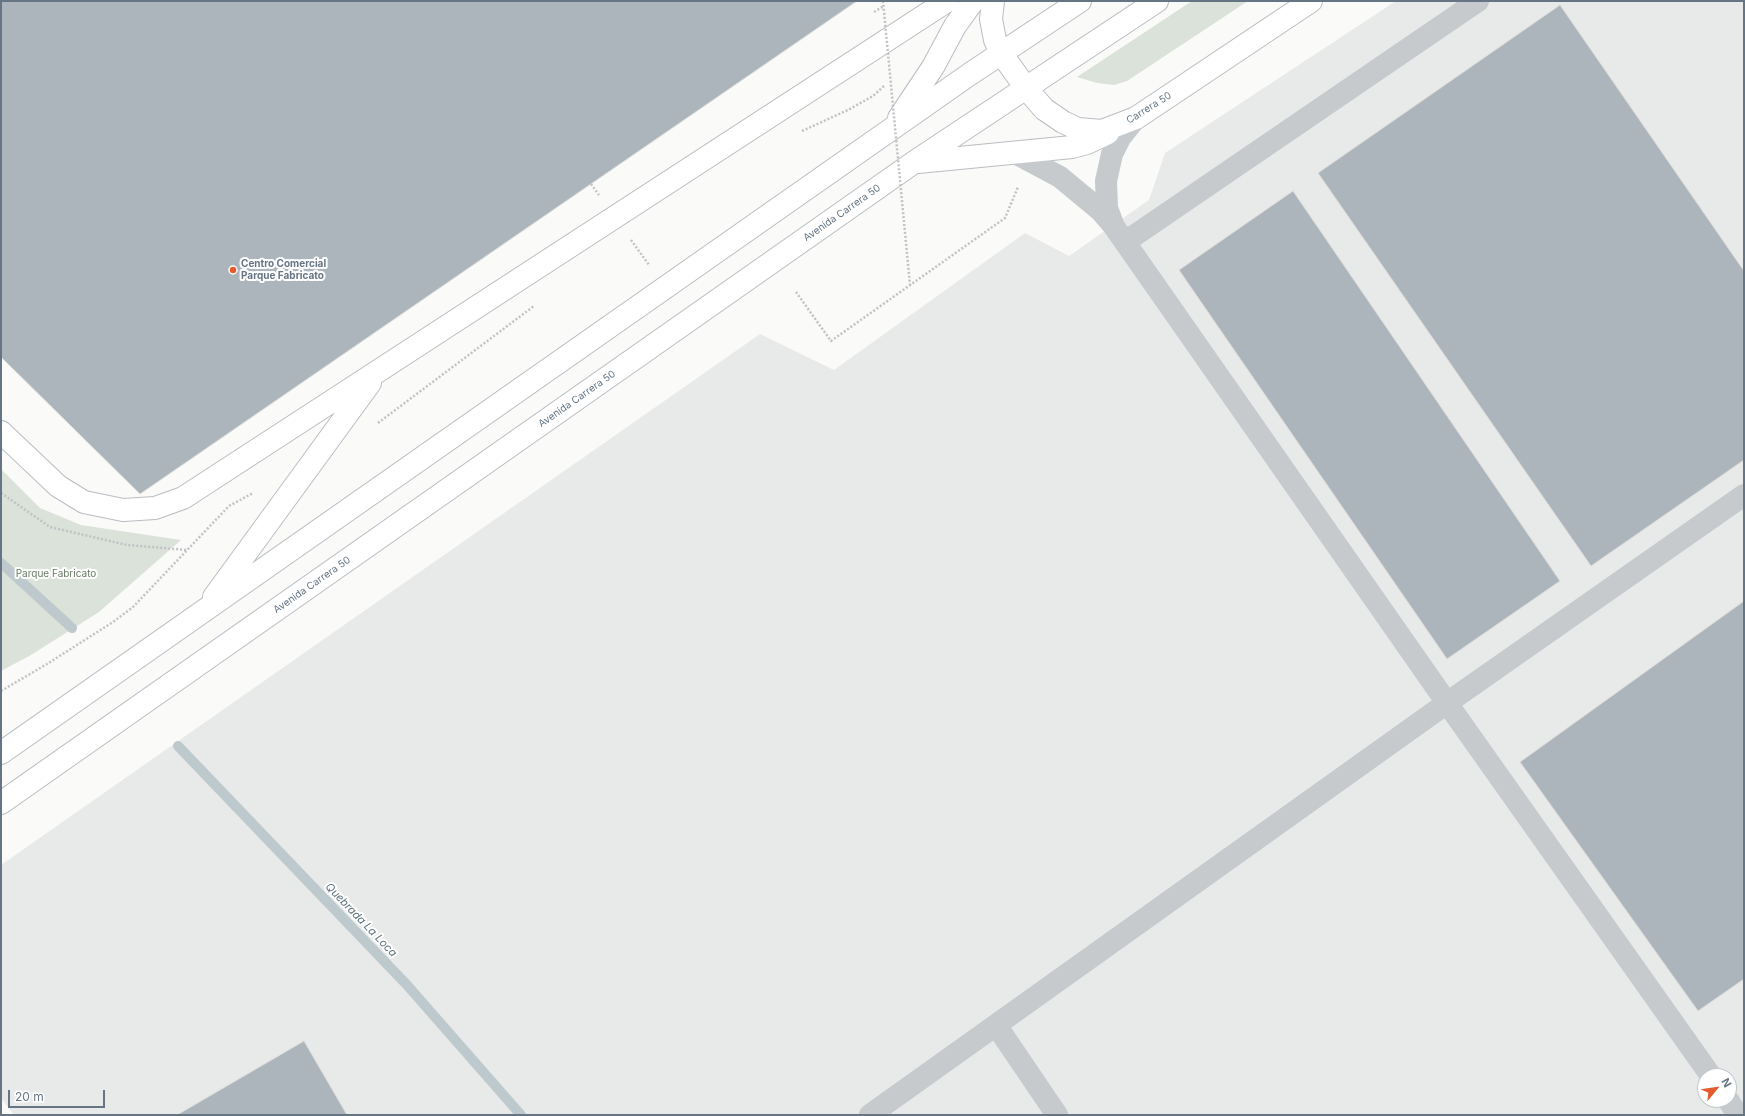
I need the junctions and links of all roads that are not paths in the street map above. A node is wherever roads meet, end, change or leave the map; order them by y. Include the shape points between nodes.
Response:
1 (947, 1) edge
2 (973, 1) edge
3 (993, 1) edge
4 (1080, 1) edge
5 (1157, 1) edge
6 (1311, 1) edge
7 (1478, 1) edge
8 (1001, 53) junction
9 (1026, 88) junction
10 (1136, 118) junction
11 (891, 130) junction
12 (1018, 154) junction
13 (912, 163) junction
14 (1119, 233) junction
15 (379, 370) junction
16 (1, 432) edge
17 (1744, 495) edge
18 (203, 611) junction
19 (1447, 703) junction
20 (1, 753) edge
21 (1, 803) edge
22 (996, 1025) junction
23 (1705, 1068) edge
24 (875, 1113) edge
25 (1057, 1115) edge

1 - 15 main road
2 - 11 main road
3 - 8 main road, Carrera 50 via 991,19 995,40
4 - 8 main road
5 - 9 main road, Avenida Carrera 50
6 - 10 main road, Carrera 50
7 - 14 lane
8 - 9 main road, Carrera 50
8 - 11 main road
9 - 10 main road, Carrera 50 via 1044,109 1078,129 1102,132
9 - 13 main road, Avenida Carrera 50
10 - 12 main road via 1087,143
10 - 14 lane via 1115,148 1106,181 1107,208
11 - 18 main road
12 - 13 main road
12 - 14 lane via 1060,177 1101,211
13 - 21 main road, Avenida Carrera 50
14 - 19 lane
15 - 16 main road via 183,498 156,508 123,510 84,502 58,486
15 - 18 main road
17 - 19 lane
18 - 20 main road
19 - 22 lane
19 - 23 lane
22 - 24 lane
22 - 25 lane

